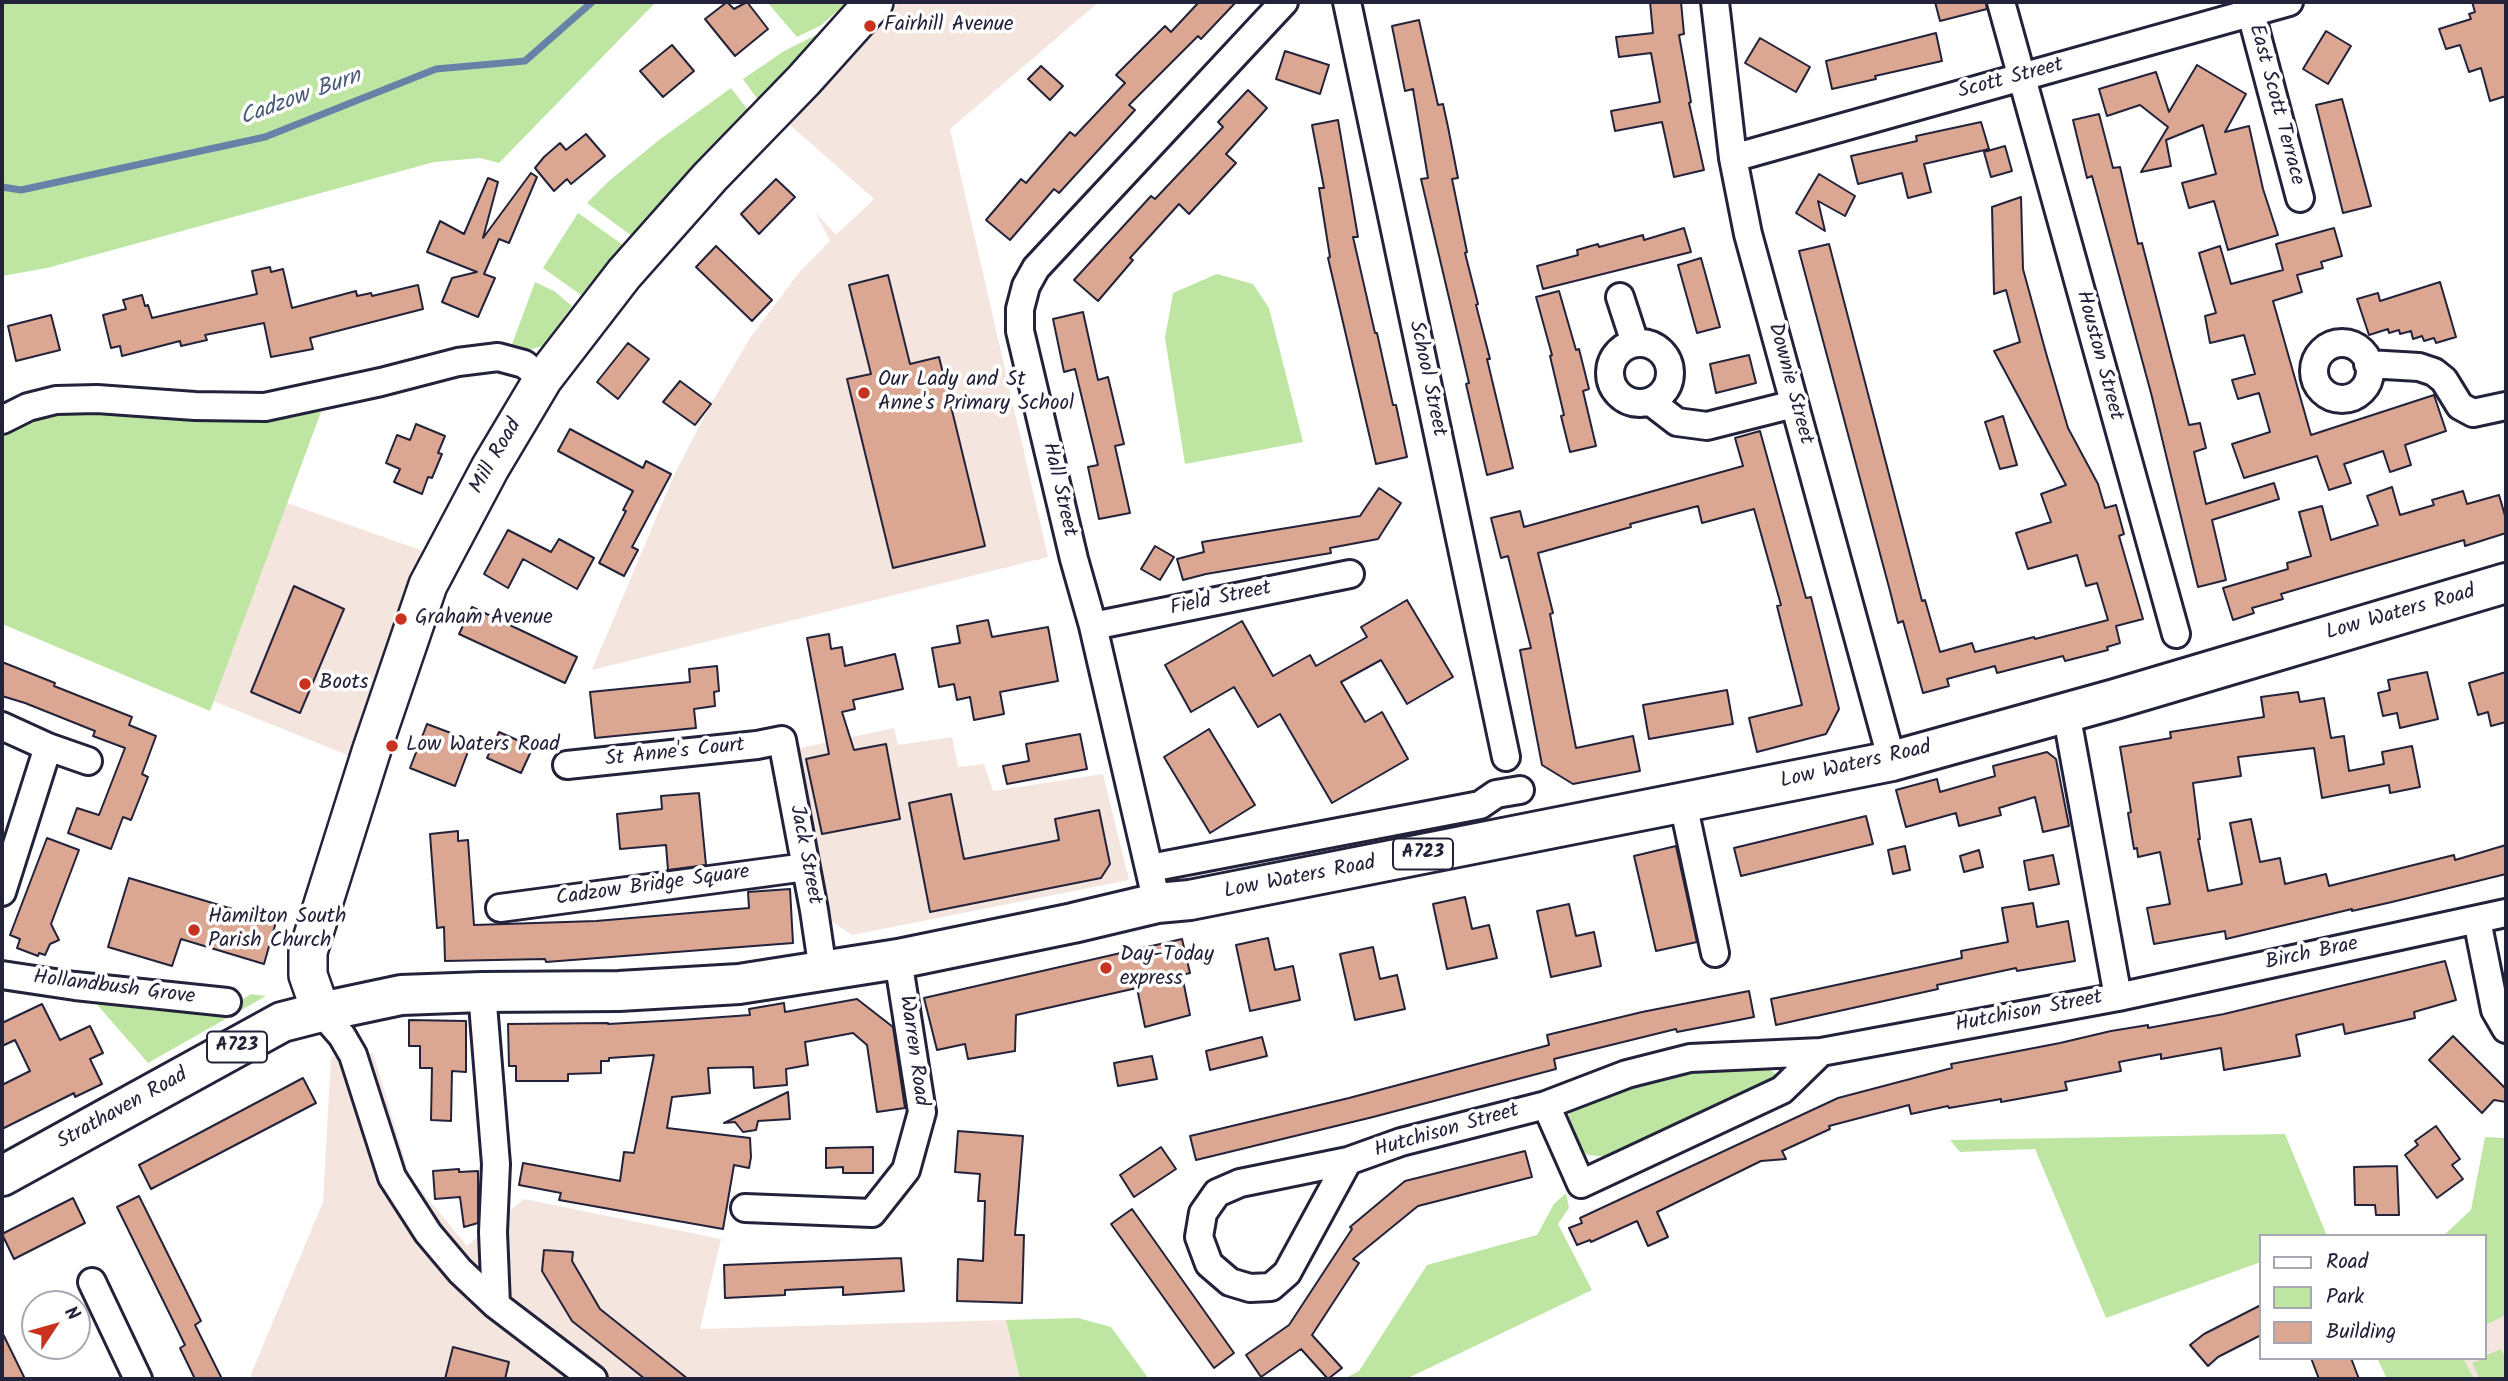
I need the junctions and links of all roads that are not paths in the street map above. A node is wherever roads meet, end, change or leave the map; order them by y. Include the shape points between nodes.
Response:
1 (874, 2) edge
2 (1284, 2) edge
3 (1347, 2) edge
4 (1715, 2) edge
5 (2001, 2) edge
6 (2289, 2) edge
7 (2249, 7) edge
8 (2023, 77) junction
9 (1733, 158) junction
10 (2300, 198) dead end
11 (1620, 297) dead end
12 (1635, 343) junction
13 (2368, 364) dead end
14 (543, 379) junction
15 (1651, 402) junction
16 (1794, 404) junction
17 (2506, 405) edge
18 (2, 420) edge
19 (1350, 574) dead end
20 (2506, 583) edge
21 (1093, 626) junction
22 (2176, 634) dead end
23 (2066, 712) junction
24 (2, 726) edge
25 (782, 740) joint
26 (48, 747) junction
27 (1506, 757) dead end
28 (88, 761) dead end
29 (1892, 761) junction
30 (567, 765) dead end
31 (1520, 790) dead end
32 (1683, 803) junction
33 (806, 867) junction
34 (1153, 886) junction
35 (2, 892) edge
36 (500, 908) dead end
37 (2506, 913) edge
38 (2477, 920) junction
39 (1715, 953) dead end
40 (898, 959) junction
41 (823, 971) junction
42 (2, 975) edge
43 (482, 992) junction
44 (2118, 997) junction
45 (227, 1002) dead end
46 (321, 1012) junction
47 (2506, 1029) edge
48 (1821, 1052) junction
49 (1546, 1105) junction
50 (1348, 1161) junction
51 (2, 1176) edge
52 (745, 1208) dead end
53 (92, 1282) dead end
54 (496, 1305) junction
55 (138, 1379) edge
56 (593, 1379) edge

1 - 14 main road, Mill Road via 624,274
2 - 21 street, Hall Street via 1036,268 1026,286 1020,331
3 - 27 street, School Street
4 - 9 street, Downie Street
5 - 8 street, Houston Street
6 - 7 street, Scott Street
7 - 8 street, Scott Street
7 - 10 street, East Scott Terrace
8 - 9 street, Scott Street
8 - 22 street, Houston Street
9 - 16 street, Downie Street via 1748,234
11 - 12 street
12 - 15 street via 1650,344 1662,352 1669,365 1670,379
12 - 15 street via 1622,348 1610,373 1623,398
13 - 17 street via 2434,372 2460,406 2473,413
14 - 18 street via 524,364 498,356 265,407 56,400
14 - 46 main road, Mill Road via 428,585 308,952 308,975
15 - 16 street via 1677,422 1707,426
16 - 29 street, Downie Street
19 - 21 street, Field Street
20 - 23 main road, Low Waters Road / A723
21 - 34 street, Hall Street
23 - 29 main road, Low Waters Road / A723
23 - 44 street, Hutchison Street
24 - 26 street
25 - 30 street, St Anne's Court
25 - 33 street, Jack Street
26 - 28 street
26 - 35 street
29 - 32 main road, Low Waters Road / A723
31 - 34 street, Low Waters Road via 1496,794 1480,805
32 - 34 main road, Low Waters Road / A723 via 1190,900
32 - 39 street
33 - 36 street, Cadzow Bridge Square
33 - 41 street, Jack Street
34 - 40 main road, Low Waters Road / A723 via 1073,923
37 - 38 street, Birch Brae
38 - 44 street, Birch Brae
38 - 47 street via 2495,1010
40 - 41 main road, Low Waters Road / A723
40 - 52 street, Warren Road via 922,1112 906,1170 872,1213
41 - 43 main road, Low Waters Road / A723 via 738,984 646,990
42 - 45 street, Hollandbush Grove
43 - 46 main road, Low Waters Road / A723 via 401,995
43 - 54 street via 496,1164
44 - 48 street, Hutchison Street
46 - 51 main road, Strathaven Road / A723 via 282,1022
46 - 54 street via 353,1055 392,1177 428,1233
48 - 49 street, Hutchison Street via 1690,1058 1627,1074
48 - 49 street, Hutchison Street via 1782,1090 1581,1184
49 - 50 street, Hutchison Street via 1401,1142
50 - 50 street, Hutchison Street via 1287,1273 1271,1287 1250,1288 1230,1282 1209,1264 1199,1237 1203,1213 1217,1193 1240,1183
53 - 55 street
54 - 56 street

